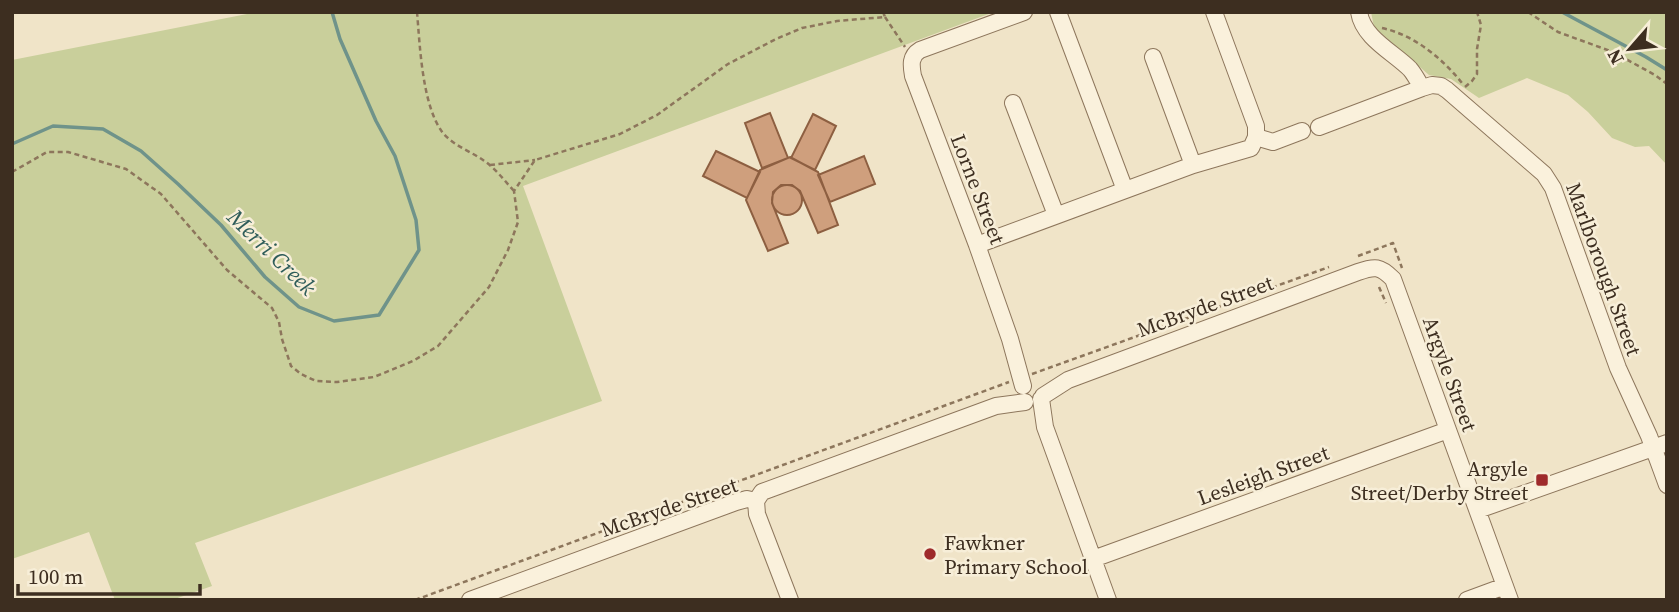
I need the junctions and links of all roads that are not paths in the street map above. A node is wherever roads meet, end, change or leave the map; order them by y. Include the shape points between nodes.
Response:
1 (1024, 12) edge
2 (1058, 12) edge
3 (1214, 12) edge
4 (1359, 12) edge
5 (1153, 57) dead end
6 (1422, 88) junction
7 (1013, 103) dead end
8 (1319, 127) dead end
9 (1302, 131) dead end
10 (1256, 137) junction
11 (1194, 165) junction
12 (1125, 190) junction
13 (1056, 215) junction
14 (977, 245) junction
15 (1358, 272) joint
16 (1032, 393) junction
17 (1448, 430) junction
18 (1660, 445) edge
19 (1667, 485) edge
20 (756, 501) junction
21 (1478, 510) junction
22 (1093, 559) junction
23 (1508, 593) edge
24 (470, 600) edge
25 (790, 600) edge
26 (1108, 600) edge
27 (1467, 600) edge

1 - 14 street, Lorne Street via 920,50 912,59 913,76
2 - 12 street
3 - 10 street via 1256,126
4 - 6 street via 1367,32 1410,69
5 - 11 street
6 - 8 street
6 - 18 street, Marlborough Street via 1432,85 1447,90 1549,180 1618,368
7 - 13 street
9 - 10 street via 1273,142
10 - 11 street via 1251,148
11 - 12 street
12 - 13 street
13 - 14 street
14 - 16 street, Lorne Street
15 - 16 street, McBryde Street
15 - 17 street, Argyle Street via 1379,268 1393,279
16 - 20 street, McBryde Street via 762,492
16 - 22 street, Lorne Street
17 - 21 street, Argyle Street
17 - 22 street, Lesleigh Street
18 - 19 street, Marlborough Street
18 - 21 street
20 - 24 street, McBryde Street via 736,502
20 - 25 street
21 - 23 street, Argyle Street
22 - 26 street, Lorne Street
23 - 27 street

